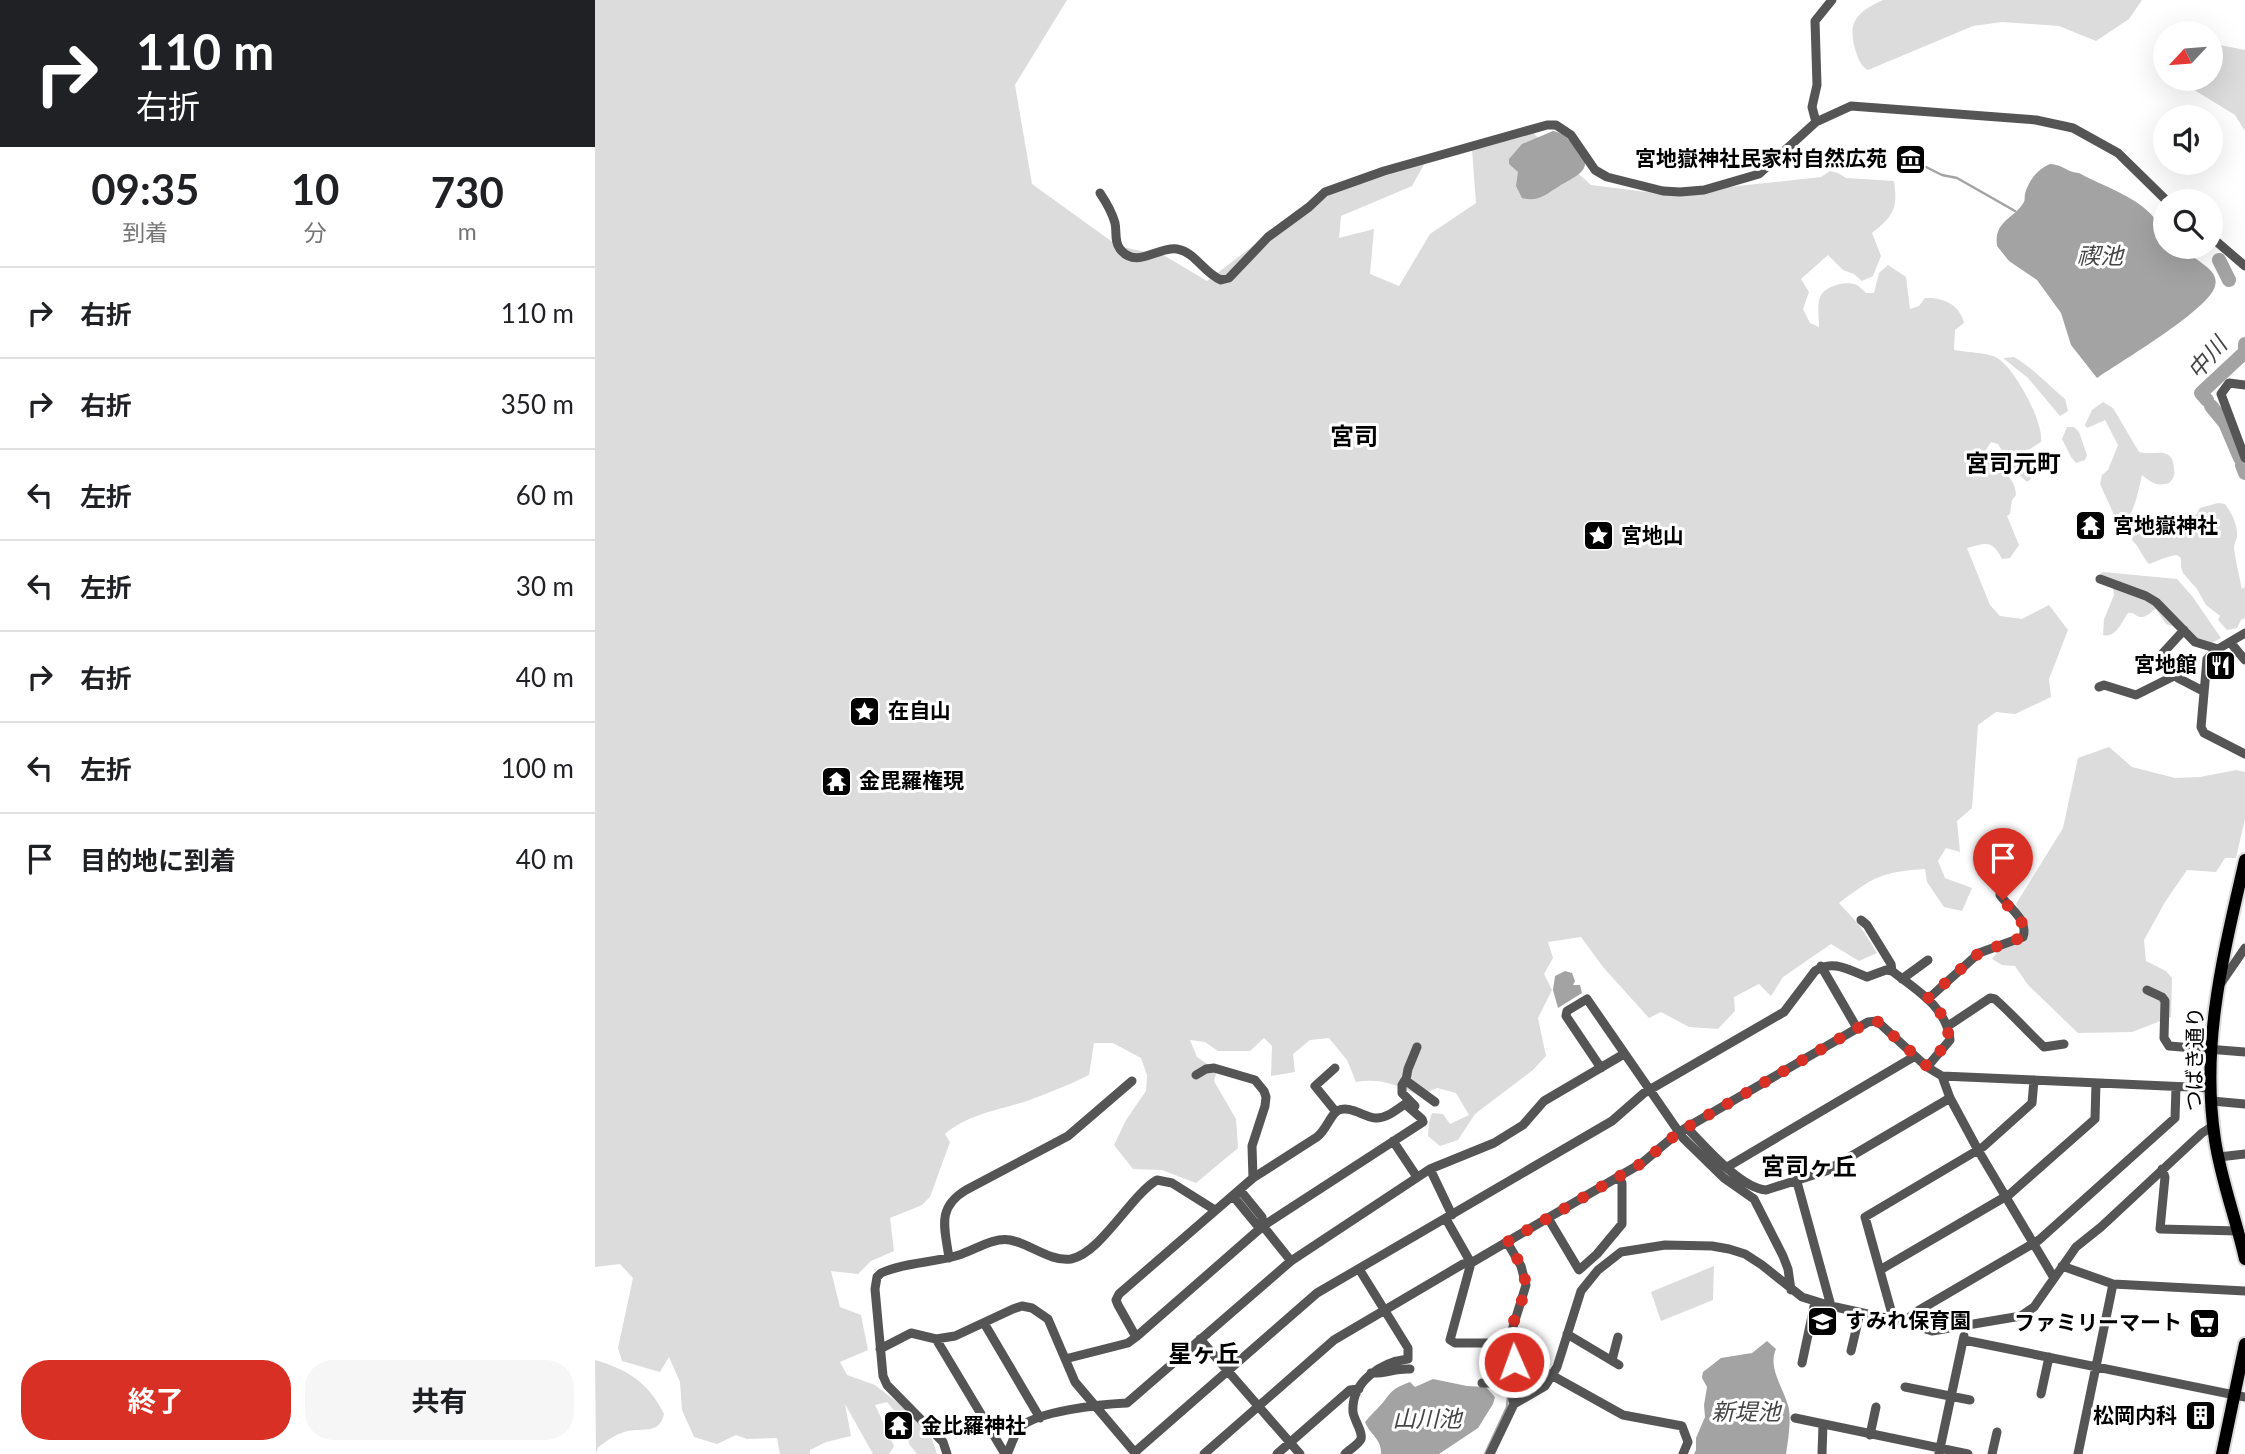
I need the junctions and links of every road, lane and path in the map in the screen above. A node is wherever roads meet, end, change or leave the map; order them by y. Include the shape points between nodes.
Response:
1 (1832, 0) edge
2 (1816, 122) junction
3 (2155, 189) edge
4 (1100, 193) dead end
5 (2223, 247) edge
6 (2245, 266) edge
7 (2245, 385) edge
8 (2245, 458) edge
9 (2099, 579) dead end
10 (2185, 631) junction
11 (2245, 633) edge
12 (2230, 642) junction
13 (2218, 649) junction
14 (2245, 660) edge
15 (2176, 675) junction
16 (2099, 687) dead end
17 (2203, 691) junction
18 (2245, 754) edge
19 (2245, 860) edge
20 (2001, 880) dead end
21 (1861, 920) dead end
22 (2245, 948) edge
23 (1928, 960) dead end
24 (1821, 966) junction
25 (1892, 971) junction
26 (1902, 979) junction
27 (2147, 990) dead end
28 (2216, 990) junction
29 (1927, 999) junction
30 (1948, 1026) junction
31 (1857, 1028) junction
32 (2064, 1044) dead end
33 (1417, 1047) dead end
34 (2213, 1050) junction
35 (2245, 1052) edge
36 (1624, 1054) junction
37 (1915, 1056) junction
38 (1927, 1066) junction
39 (1335, 1068) dead end
40 (1601, 1068) junction
41 (1196, 1075) dead end
42 (1942, 1076) junction
43 (1132, 1080) dead end
44 (1406, 1080) junction
45 (2034, 1080) junction
46 (2096, 1083) junction
47 (2176, 1087) junction
48 (1650, 1090) junction
49 (2211, 1095) junction
50 (1949, 1098) junction
51 (1435, 1102) dead end
52 (2245, 1104) edge
53 (1336, 1112) junction
54 (1422, 1119) junction
55 (2213, 1126) junction
56 (1683, 1130) junction
57 (1393, 1141) junction
58 (1979, 1150) junction
59 (2245, 1154) edge
60 (2219, 1157) junction
61 (1727, 1167) junction
62 (1430, 1169) junction
63 (2162, 1169) junction
64 (1417, 1177) junction
65 (1618, 1177) junction
66 (1253, 1178) junction
67 (1797, 1182) junction
68 (1236, 1193) junction
69 (2006, 1197) junction
70 (1215, 1210) junction
71 (1449, 1217) junction
72 (1548, 1218) junction
73 (1263, 1226) junction
74 (2239, 1231) junction
75 (1507, 1242) junction
76 (2034, 1243) junction
77 (949, 1258) junction
78 (2245, 1259) edge
79 (1291, 1261) junction
80 (1471, 1263) junction
81 (2062, 1266) junction
82 (1359, 1269) junction
83 (1880, 1270) junction
84 (2054, 1278) junction
85 (2113, 1284) junction
86 (1791, 1290) junction
87 (2245, 1291) edge
88 (1815, 1302) junction
89 (1831, 1306) junction
90 (1385, 1311) junction
91 (1860, 1313) junction
92 (1899, 1321) junction
93 (984, 1323) junction
94 (1962, 1328) junction
95 (1567, 1335) junction
96 (1618, 1337) dead end
97 (1136, 1338) junction
98 (936, 1339) junction
99 (1200, 1339) junction
100 (1964, 1340) junction
101 (1508, 1343) junction
102 (2245, 1344) edge
103 (880, 1349) junction
104 (1851, 1351) dead end
105 (2049, 1357) junction
106 (1065, 1359) junction
107 (1802, 1363) dead end
108 (2096, 1367) junction
109 (1411, 1368) dead end
110 (1227, 1371) junction
111 (1371, 1373) junction
112 (1552, 1376) junction
113 (1482, 1383) dead end
114 (1905, 1387) dead end
115 (1359, 1389) junction
116 (2041, 1394) dead end
117 (1951, 1396) junction
118 (2240, 1396) edge
119 (1969, 1400) dead end
120 (1514, 1404) junction
121 (1093, 1405) junction
122 (1259, 1407) junction
123 (1876, 1407) dead end
124 (1040, 1418) junction
125 (1795, 1419) dead end
126 (1823, 1424) junction
127 (1997, 1432) dead end
128 (1870, 1435) junction
129 (1290, 1442) junction
130 (1940, 1451) edge
131 (1136, 1453) edge
132 (947, 1454) edge
133 (1006, 1454) edge
134 (1204, 1454) edge
135 (1277, 1454) edge
136 (1300, 1454) edge
137 (1345, 1454) edge
138 (1490, 1454) edge
139 (1683, 1454) edge
140 (1822, 1454) edge
141 (1968, 1454) edge
142 (1992, 1454) edge
143 (2078, 1454) edge
144 (2222, 1454) edge

1 - 2 street via 1815,21 1817,85 1812,107
2 - 3 street via 1851,106 2054,123 2118,153
2 - 4 street via 1759,174 1704,191 1680,192 1607,177 1595,170 1571,135 1548,125 1325,192 1268,237 1229,278 1221,279 1178,249 1128,256 1118,247 1114,219
5 - 6 street
7 - 8 street via 2229,383 2221,394
9 - 10 street via 2156,602
10 - 13 street via 2195,642
10 - 15 street via 2162,654
11 - 12 street
12 - 13 street
12 - 14 street
13 - 17 street via 2207,659
15 - 16 street via 2136,695
15 - 17 street
17 - 18 street via 2204,733
19 - 28 main road, つばき通り
20 - 29 street via 2000,895 2022,921 2023,937 1979,953
21 - 25 street
22 - 28 street
23 - 26 street
24 - 25 street via 1830,964 1867,977
24 - 31 street
24 - 48 street via 1784,1012
25 - 26 street
26 - 29 street
27 - 34 street via 2165,1001 2168,1046
28 - 34 main road, つばき通り
29 - 30 street
30 - 32 street via 1990,998 2044,1047
30 - 38 street via 1950,1040
31 - 37 street via 1877,1021
31 - 56 street
33 - 44 street
34 - 35 street
34 - 49 main road, つばき通り
36 - 40 street
36 - 40 street via 1587,999 1567,1011
36 - 48 street
37 - 38 street
37 - 61 street
38 - 42 street
39 - 53 street via 1315,1086
40 - 62 street via 1544,1101 1523,1125 1494,1143
41 - 66 street via 1214,1068 1255,1080 1264,1091 1265,1106 1252,1146
42 - 45 street
42 - 50 street
43 - 77 street via 1058,1143 956,1196 944,1214
44 - 51 street
44 - 54 street via 1402,1093 1426,1115
45 - 46 street
45 - 58 street via 2032,1103
46 - 47 street
46 - 69 street via 2095,1119
47 - 49 street
47 - 76 street via 2175,1118
48 - 56 street
48 - 71 street via 1612,1121
49 - 52 street
49 - 55 main road, つばき通り
50 - 58 street
50 - 67 street via 1826,1171
53 - 54 street via 1345,1109 1385,1117 1405,1104
53 - 66 street via 1317,1138
54 - 57 street
55 - 60 main road, つばき通り
55 - 63 street
56 - 61 street
56 - 65 street
56 - 86 street via 1724,1178 1754,1199 1783,1256
57 - 64 street
57 - 73 street
58 - 69 street
58 - 83 street via 1865,1217
59 - 60 street
60 - 74 main road, つばき通り
61 - 67 street via 1759,1190
62 - 64 street
62 - 71 street
63 - 74 street via 2160,1229
63 - 81 street via 2076,1247
64 - 79 street
65 - 72 street
65 - 72 street via 1622,1224 1579,1270
66 - 68 street
67 - 89 street
68 - 70 street
68 - 73 street via 1262,1217
69 - 76 street
69 - 83 street
70 - 77 street via 1172,1183 1157,1181 1102,1237 1071,1259 1002,1239
70 - 97 street via 1119,1294 1116,1300
71 - 80 street
71 - 82 street
72 - 75 street
73 - 79 street
73 - 97 street
74 - 78 main road, つばき通り
75 - 80 street
75 - 101 street via 1526,1285
76 - 84 street
76 - 92 street
77 - 103 street via 890,1269 877,1277
79 - 99 street
80 - 90 street
80 - 101 street via 1450,1340
81 - 84 street
81 - 85 street
82 - 90 street
82 - 110 street via 1308,1300
83 - 92 street
84 - 94 street via 2034,1307 2021,1316
85 - 87 street
85 - 108 street
86 - 88 street
86 - 95 street via 1762,1265 1729,1249 1665,1245 1621,1252 1581,1291
88 - 89 street
88 - 107 street
89 - 91 street
90 - 111 street via 1408,1348 1408,1359
90 - 122 street via 1334,1340
91 - 92 street
91 - 104 street
92 - 94 street via 1932,1331
93 - 98 street
93 - 106 street via 1022,1306 1032,1308 1048,1319
93 - 124 street
94 - 100 street
95 - 96 street via 1616,1362
95 - 112 street
97 - 106 street
98 - 103 street via 911,1333
98 - 133 street
99 - 110 street
99 - 121 street via 1126,1403
100 - 105 street
100 - 117 street
101 - 112 street via 1510,1356 1520,1367
102 - 118 main road
103 - 132 street via 887,1385 943,1442
105 - 108 street
105 - 116 street
106 - 121 street
108 - 118 street
108 - 143 street
109 - 111 street
110 - 122 street
110 - 131 street
111 - 115 street
112 - 120 street via 1545,1386
112 - 139 street via 1623,1415 1682,1426 1688,1442
113 - 120 street via 1504,1384
114 - 117 street
115 - 129 street via 1350,1390
115 - 137 street via 1353,1409 1360,1440
117 - 119 street
117 - 130 street
118 - 144 main road
120 - 138 street
121 - 124 street
121 - 131 street
122 - 129 street
122 - 134 street
123 - 128 street
124 - 133 street via 1020,1428
125 - 126 street
126 - 128 street
126 - 140 street
127 - 142 street
128 - 130 street
129 - 135 street
129 - 136 street
130 - 141 street

